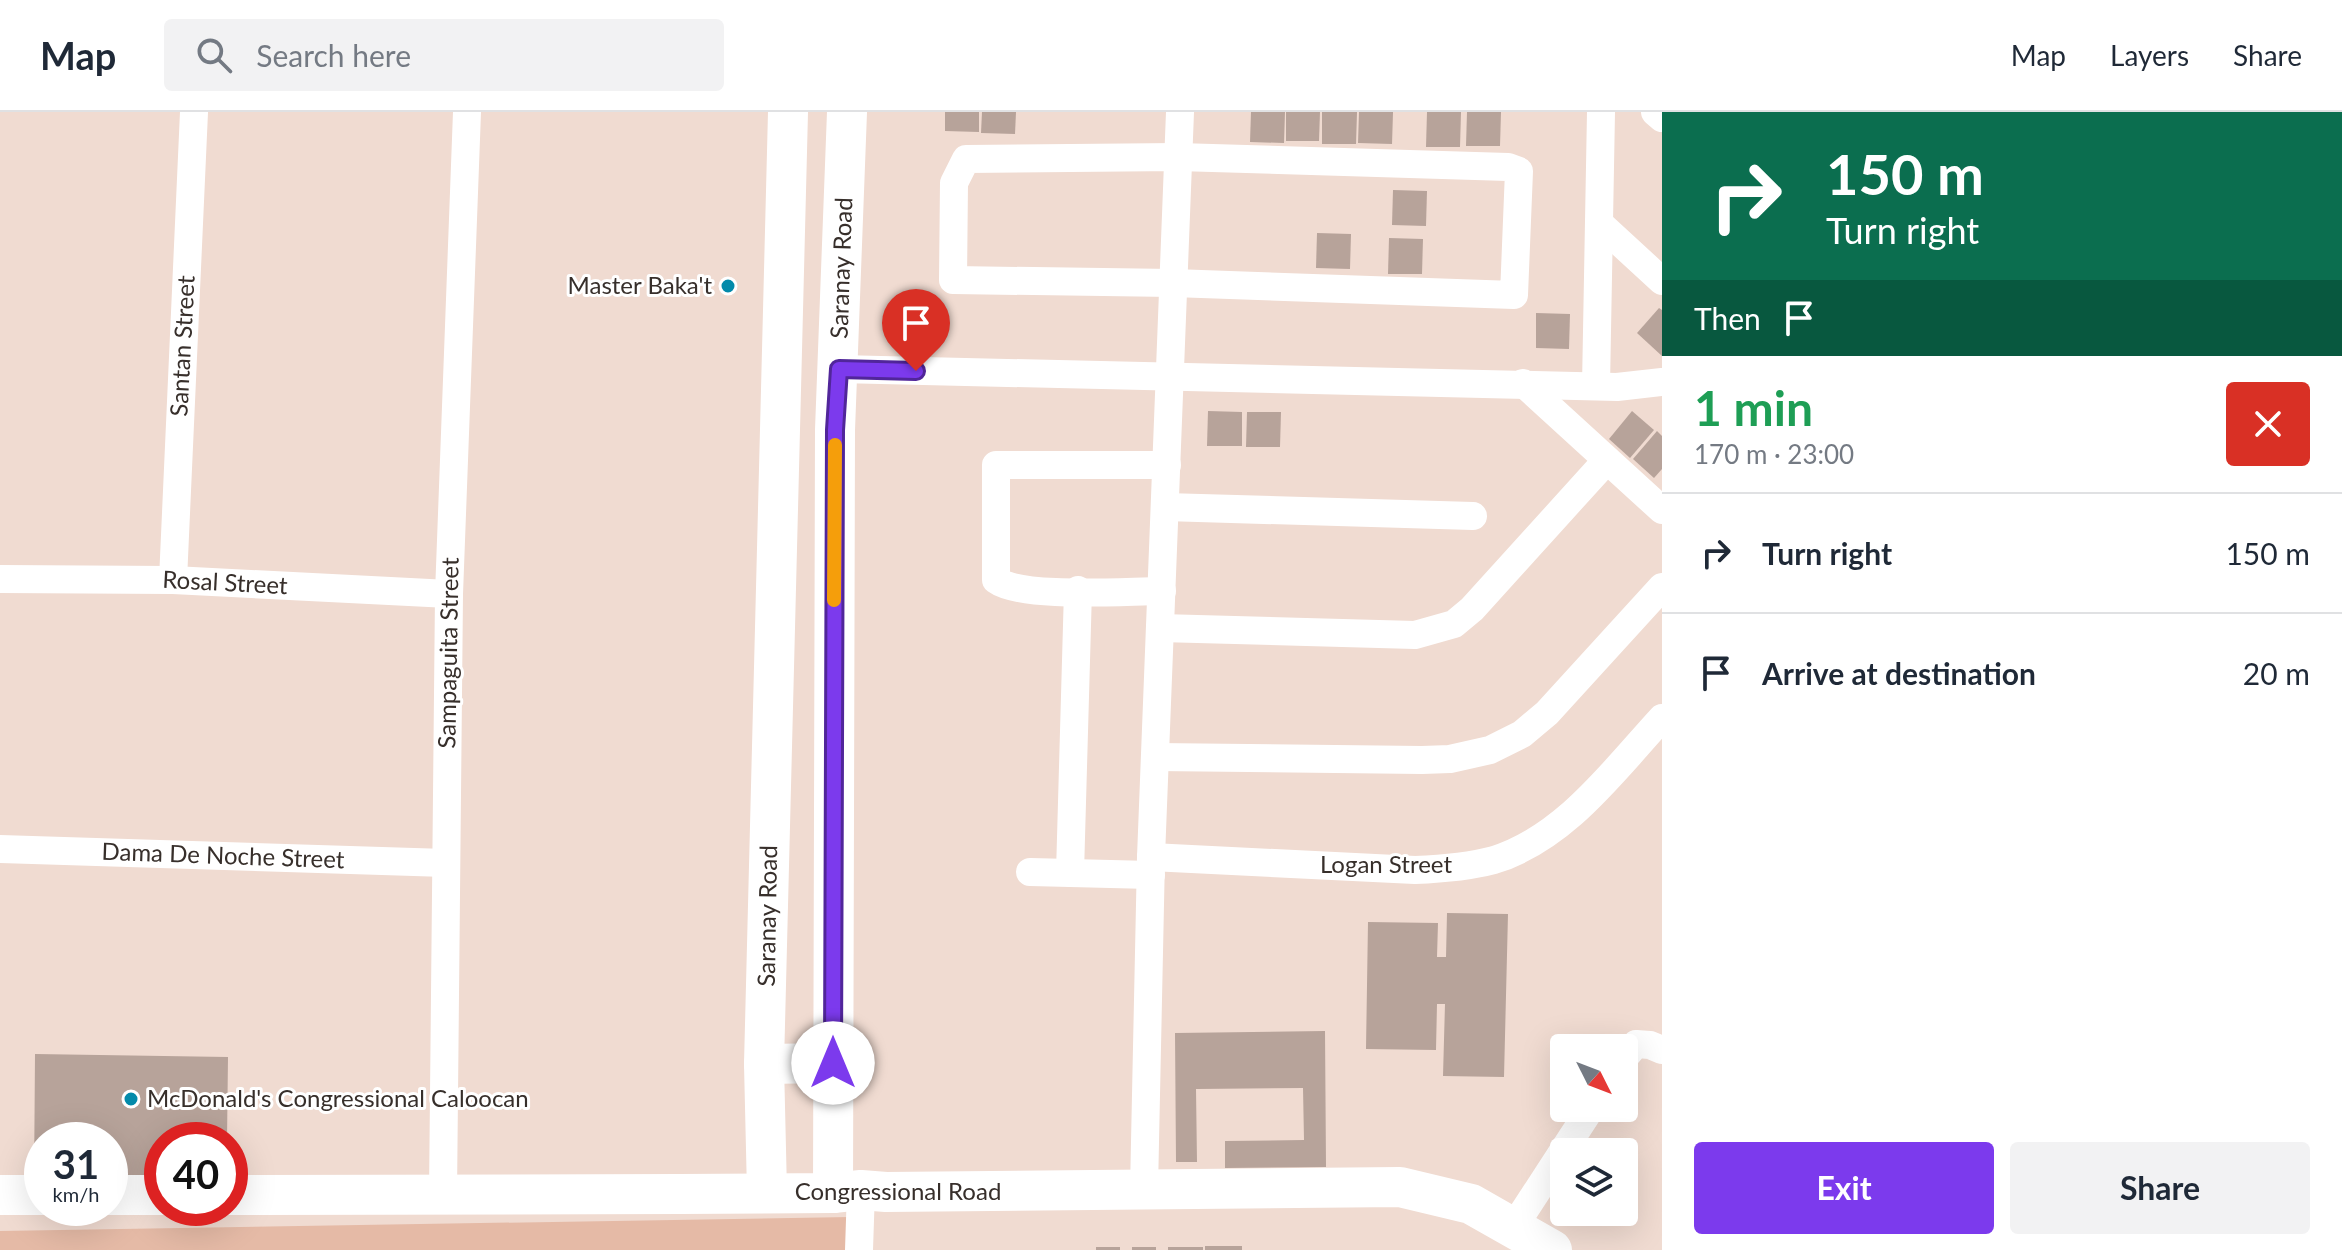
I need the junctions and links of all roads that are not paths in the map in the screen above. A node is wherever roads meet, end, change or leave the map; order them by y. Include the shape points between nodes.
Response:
1 (194, 112) edge
2 (467, 112) edge
3 (788, 112) edge
4 (847, 112) edge
5 (1180, 112) edge
6 (1601, 112) edge
7 (1655, 112) edge
8 (1662, 118) edge
9 (1178, 157) junction
10 (1599, 223) junction
11 (1662, 281) edge
12 (1173, 283) junction
13 (839, 369) junction
14 (1170, 378) junction
15 (1523, 383) junction
16 (1596, 386) junction
17 (1661, 386) edge
18 (1607, 460) junction
19 (1167, 465) junction
20 (1165, 507) junction
21 (1662, 510) edge
22 (1473, 516) dead end
23 (0, 579) edge
24 (173, 580) junction
25 (1662, 587) edge
26 (1078, 590) junction
27 (1162, 591) junction
28 (449, 594) junction
29 (1160, 628) junction
30 (1662, 718) edge
31 (1155, 757) junction
32 (0, 849) edge
33 (446, 863) junction
34 (1151, 866) junction
35 (1030, 872) dead end
36 (1070, 873) junction
37 (1638, 1044) edge
38 (1662, 1050) edge
39 (833, 1063) junction
40 (764, 1064) junction
41 (1585, 1122) edge
42 (1144, 1190) junction
43 (847, 1191) junction
44 (767, 1192) junction
45 (0, 1195) edge
46 (24, 1195) edge
47 (248, 1195) edge
48 (443, 1195) junction
49 (1537, 1243) edge
50 (859, 1250) edge

1 - 24 street, Santan Street
2 - 28 street, Sampaguita Street
3 - 40 street, Saranay Road
4 - 13 street, Saranay Road
5 - 9 street
6 - 10 street
7 - 8 street
9 - 12 street
9 - 12 street via 966,159 954,183 953,280
9 - 12 street via 1519,171 1514,295
10 - 11 street
10 - 16 street
12 - 14 street
13 - 14 street
13 - 39 street, Saranay Road
14 - 15 street
14 - 19 street
15 - 16 street
15 - 18 street
16 - 17 street
18 - 21 street
18 - 29 street via 1472,609 1437,631 1395,636
19 - 20 street
19 - 26 street via 996,465 996,580 1031,591
20 - 22 street
20 - 27 street
23 - 24 street, Rosal Street
24 - 28 street, Rosal Street
25 - 31 street via 1547,713 1522,734 1490,750 1422,760
26 - 27 street
26 - 36 street
27 - 29 street
28 - 33 street, Sampaguita Street
29 - 31 street
30 - 34 street, Logan Street via 1569,816 1529,846 1494,860 1415,870
31 - 34 street
32 - 33 street, Dama De Noche Street
33 - 48 street, Sampaguita Street
34 - 36 street, Logan Street
34 - 42 street
35 - 36 street, Logan Street
37 - 38 street
39 - 40 street
39 - 43 street, Saranay Road
40 - 44 street, Saranay Road
41 - 49 street
42 - 43 street, Congressional Road
42 - 49 street, Congressional Road via 1400,1187 1471,1204
43 - 44 street, Congressional Road
43 - 50 street
44 - 48 street, Congressional Road
45 - 46 street
47 - 48 street, Congressional Road

